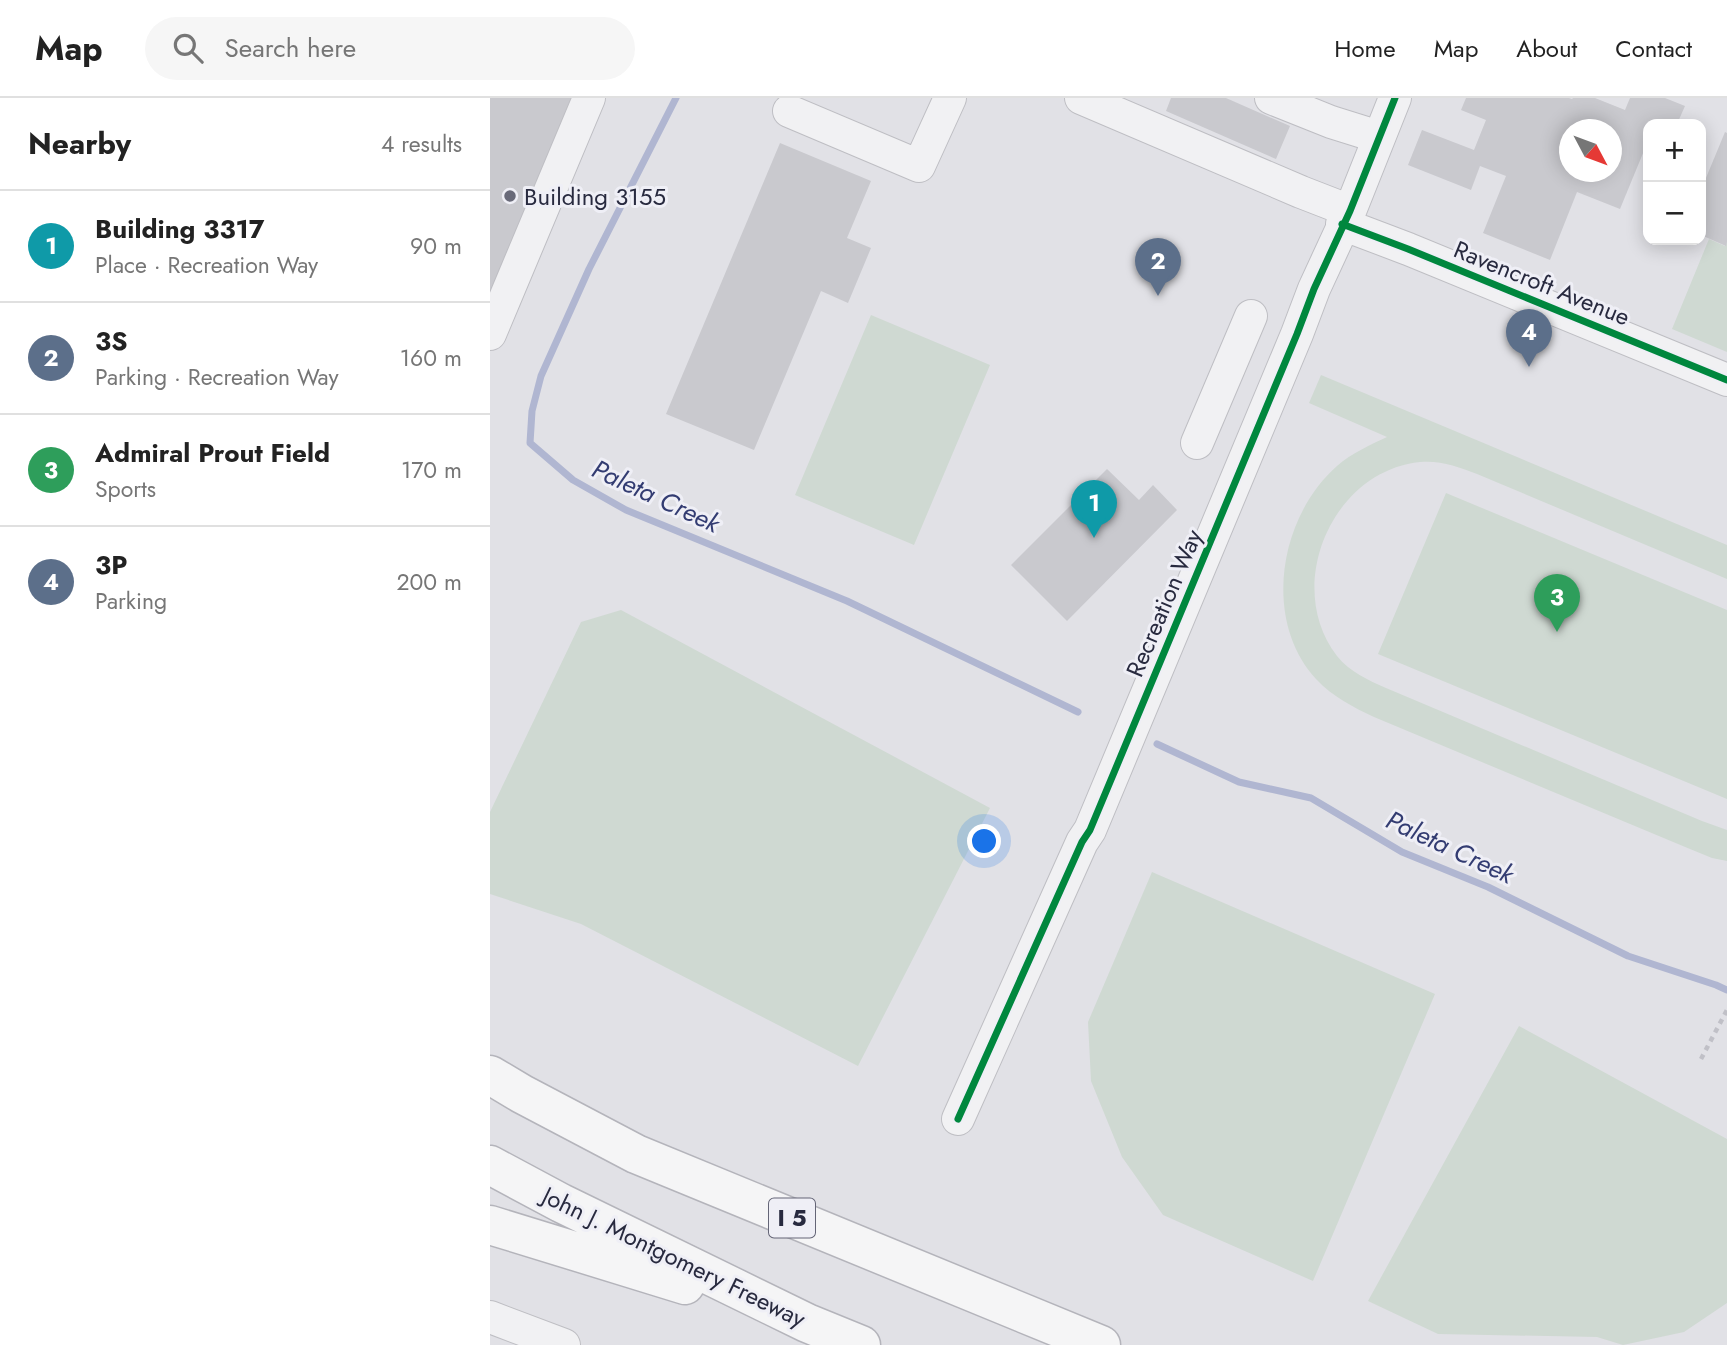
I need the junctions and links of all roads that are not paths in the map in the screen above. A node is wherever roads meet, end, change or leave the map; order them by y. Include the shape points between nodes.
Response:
1 (589, 98) edge
2 (950, 98) edge
3 (1081, 98) edge
4 (1271, 98) edge
5 (1395, 98) edge
6 (1141, 110) edge
7 (789, 111) dead end
8 (1379, 137) junction
9 (1346, 217) junction
10 (1251, 316) dead end
11 (490, 334) edge
12 (1727, 380) edge
13 (1197, 443) dead end
14 (490, 1075) edge
15 (958, 1119) dead end
16 (490, 1165) edge
17 (490, 1224) edge
18 (490, 1317) edge
19 (807, 1323) junction
20 (564, 1345) edge
21 (862, 1345) edge
22 (1101, 1345) edge

1 - 11 street
2 - 7 street via 919,166
3 - 6 street, Ravencroft Avenue
4 - 8 street
5 - 8 street, Recreation Way
6 - 9 street, Ravencroft Avenue
8 - 9 street, Recreation Way
9 - 12 street, Ravencroft Avenue via 1408,249
9 - 15 street, Recreation Way via 1090,830
10 - 13 street
14 - 22 highway, I 5 via 636,1154
16 - 19 highway, John J. Montgomery Freeway
17 - 19 highway
18 - 20 street
19 - 21 highway, John J. Montgomery Freeway

